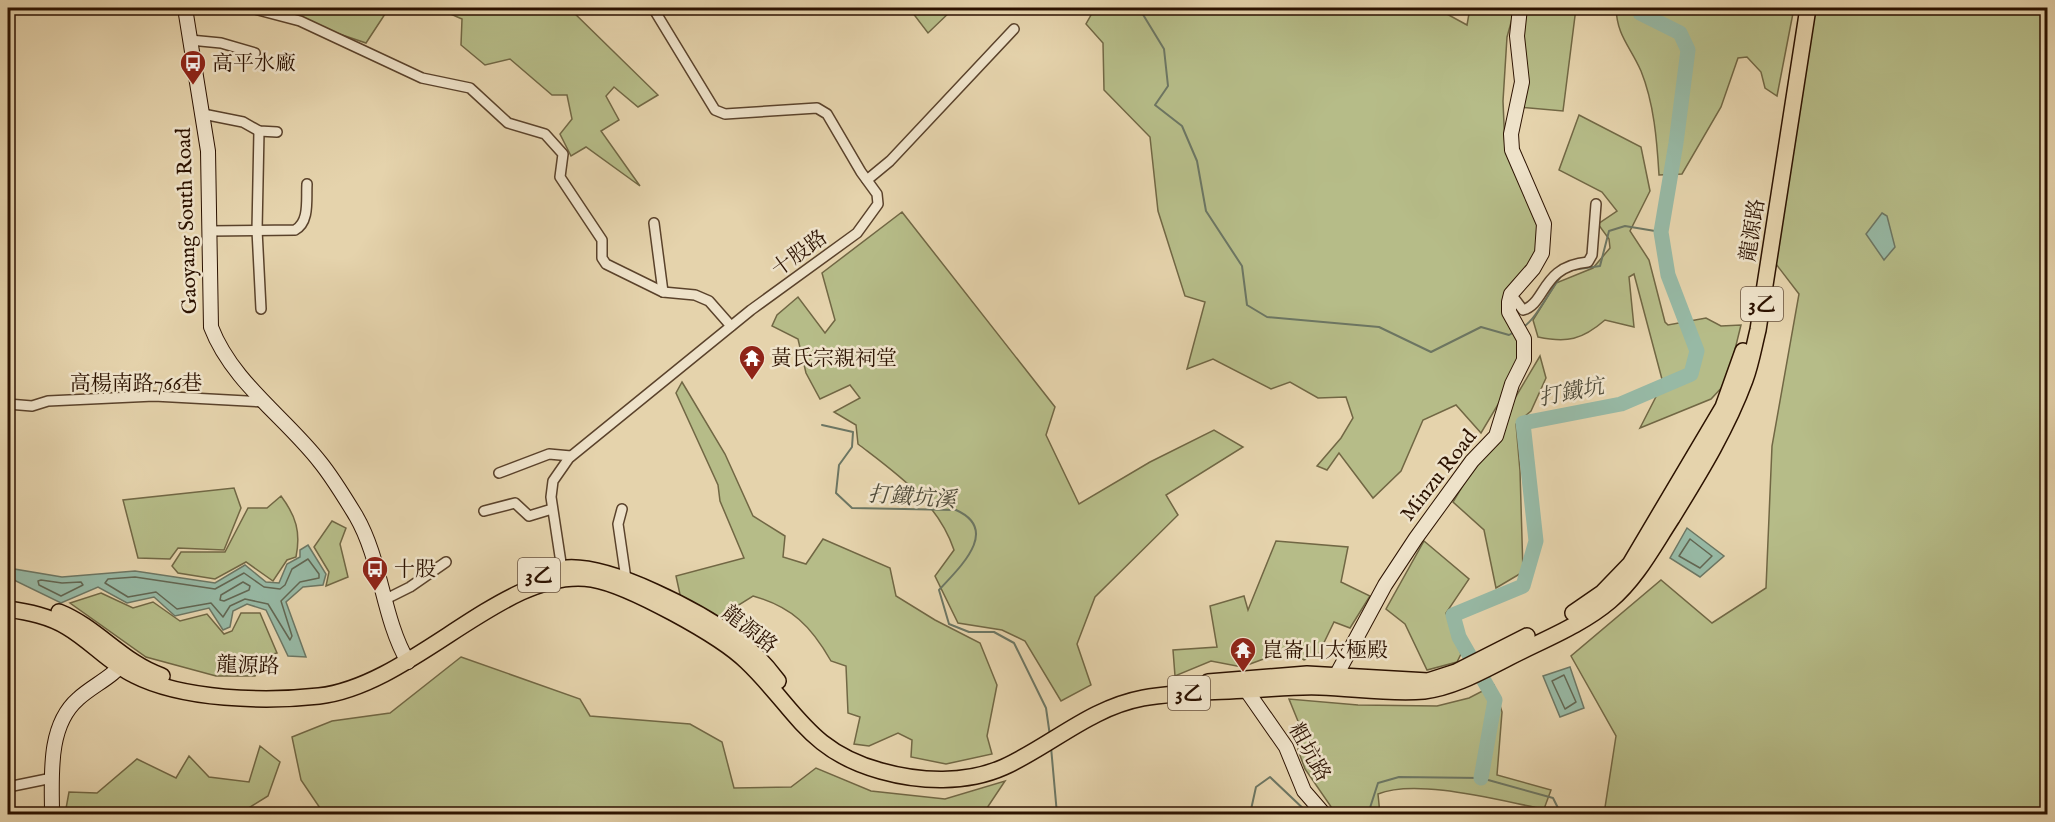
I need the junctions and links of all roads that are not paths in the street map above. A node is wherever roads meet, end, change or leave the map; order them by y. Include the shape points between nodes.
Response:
1 (185, 8) edge
2 (251, 8) edge
3 (653, 8) edge
4 (1520, 8) edge
5 (1797, 8) edge
6 (1808, 8) edge
7 (1014, 29) dead end
8 (190, 40) junction
9 (255, 53) dead end
10 (203, 114) junction
11 (259, 131) junction
12 (277, 132) dead end
13 (867, 180) junction
14 (307, 184) dead end
15 (1596, 204) dead end
16 (654, 223) dead end
17 (257, 230) junction
18 (209, 231) junction
19 (663, 292) junction
20 (1511, 294) junction
21 (261, 309) dead end
22 (731, 326) junction
23 (266, 402) junction
24 (8, 404) edge
25 (571, 456) junction
26 (498, 473) dead end
27 (552, 509) junction
28 (622, 509) dead end
29 (484, 511) dead end
30 (446, 562) dead end
31 (1633, 569) junction
32 (562, 573) junction
33 (626, 579) junction
34 (8, 599) edge
35 (386, 599) junction
36 (8, 609) edge
37 (405, 658) junction
38 (123, 662) junction
39 (1333, 682) junction
40 (1243, 685) junction
41 (1049, 734) junction
42 (52, 778) junction
43 (8, 787) edge
44 (52, 814) edge
45 (1324, 814) edge

1 - 8 street, Gaoyang South Road
2 - 19 street via 300,21 422,78 470,88 508,123 545,134 563,154 560,177 602,240 606,264
3 - 13 street, 十股路 via 715,110 725,114 817,108 827,114
4 - 20 street via 1517,36 1522,82 1511,134 1512,150 1544,224 1542,253
5 - 31 main road, 龍源路 / 3乙 via 1750,324 1740,365 1723,407
6 - 31 main road, 龍源路 / 3乙 via 1758,330 1747,376 1703,466
7 - 13 street via 890,161
8 - 9 street
8 - 10 street, Gaoyang South Road
10 - 11 street via 243,122
10 - 18 street, Gaoyang South Road via 208,152
11 - 12 street
11 - 17 street
13 - 22 street, 十股路 via 877,194 878,204 857,233
14 - 17 street via 302,226 295,230
15 - 20 street via 1592,255 1588,262 1563,268 1550,279 1530,308 1523,310
16 - 19 street
17 - 18 street
17 - 21 street
18 - 23 street, Gaoyang South Road via 211,327 219,348
19 - 22 street via 695,295 709,301
20 - 39 street, Minzu Road via 1509,312 1526,346 1496,436 1472,461 1416,538 1385,585
22 - 25 street, 十股路
23 - 24 street, 高楊南路766巷 via 154,396 48,401 32,406
23 - 35 street, Gaoyang South Road via 320,462 356,516 373,553
25 - 26 street via 549,454
25 - 27 street, 十股路 via 553,482
27 - 29 street via 529,516 515,503
27 - 32 street, 十股路
28 - 33 street via 618,524
30 - 35 street
31 - 39 main road, 3乙 via 1587,604 1479,667 1428,681
32 - 33 main road, 龍源路 / 3乙 via 594,569
32 - 37 main road, 3乙
32 - 41 main road, 3乙 via 623,589 717,638 756,671 814,737 862,765 904,776 952,779 1000,768
33 - 41 main road, 龍源路 / 3乙 via 738,639 764,663 820,730 865,755 906,766 951,770 976,767
34 - 38 main road, 3乙 via 69,616
35 - 37 street, Gaoyang South Road
36 - 38 main road, 3乙 via 64,625
37 - 38 main road, 3乙 via 359,686 299,697 193,694 153,684
38 - 42 street via 79,698 62,719
39 - 40 main road, 3乙 via 1307,674
40 - 41 main road, 3乙 via 1134,700
40 - 45 street, 粗坑路 via 1286,747 1304,791
42 - 43 street
42 - 44 street

